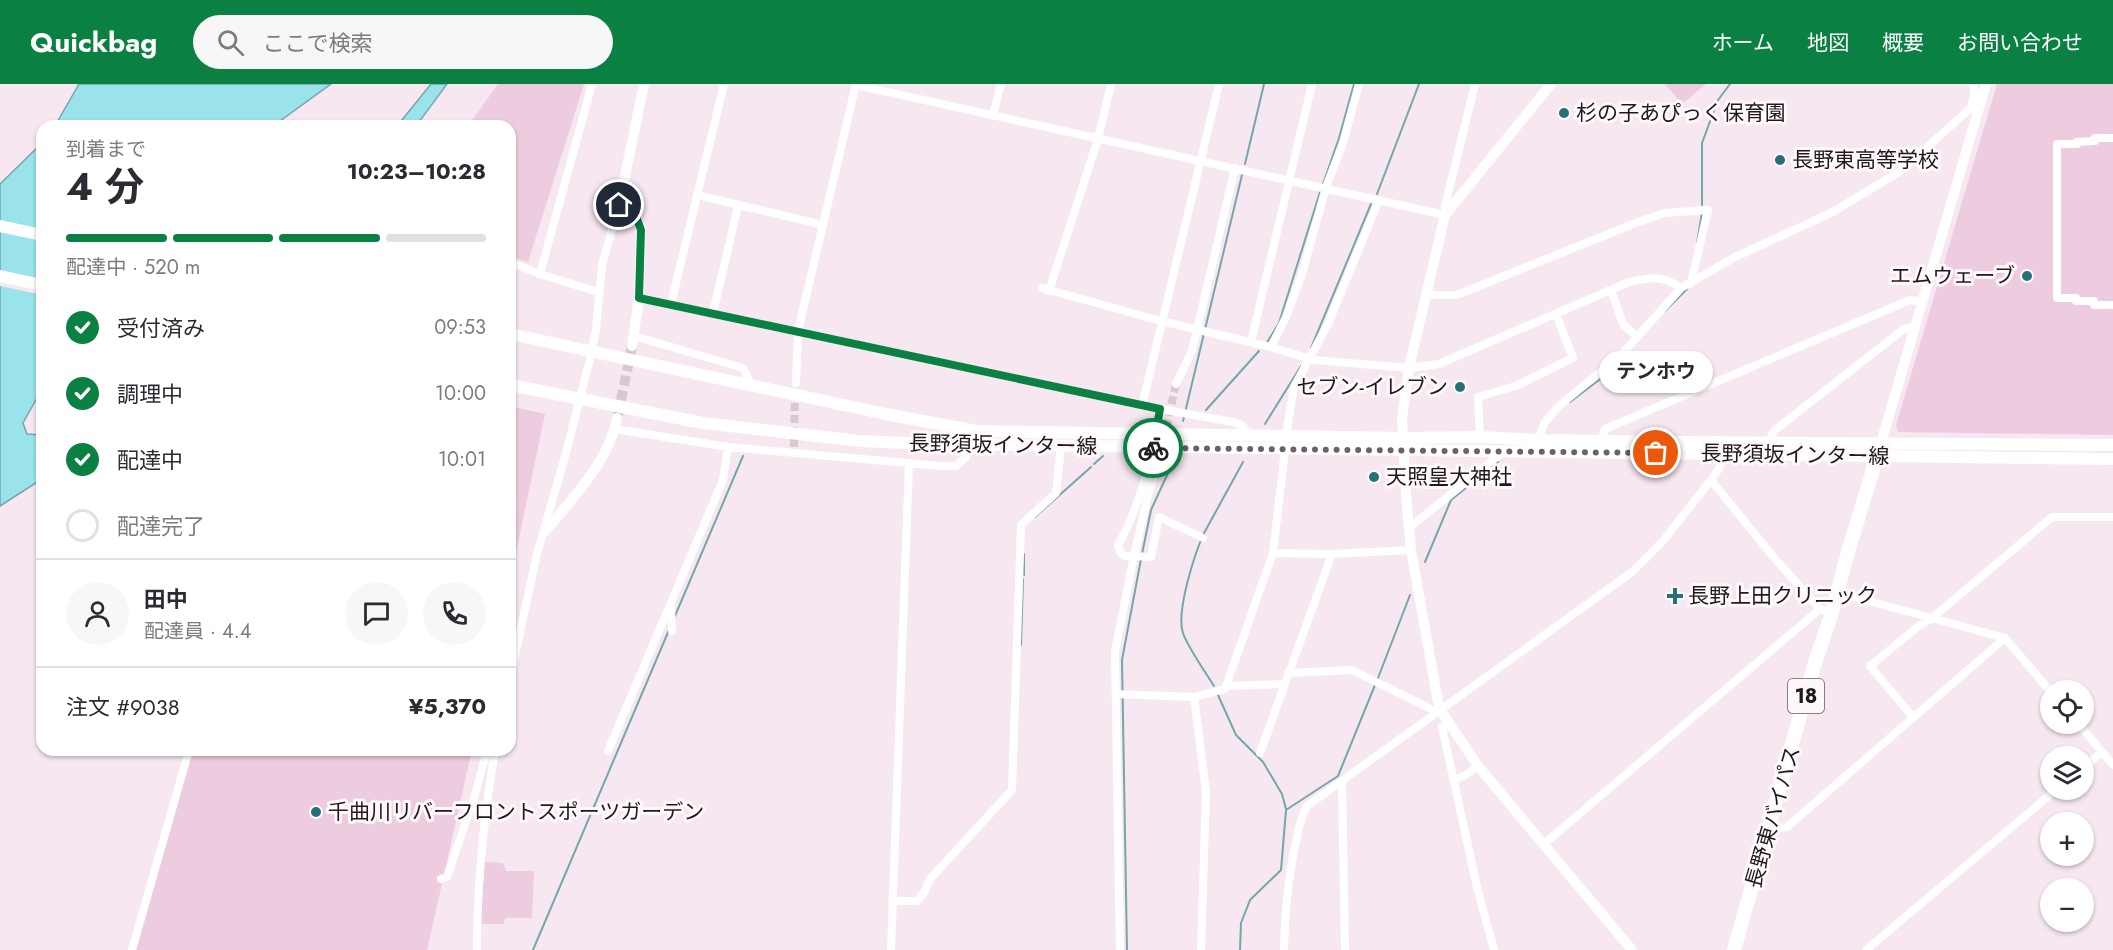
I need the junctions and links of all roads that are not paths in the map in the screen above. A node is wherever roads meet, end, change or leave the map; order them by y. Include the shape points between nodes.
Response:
1 (592, 84) edge
2 (644, 84) edge
3 (724, 84) edge
4 (1001, 84) edge
5 (1111, 84) edge
6 (1219, 84) edge
7 (1312, 84) edge
8 (1359, 84) edge
9 (1475, 84) edge
10 (1551, 84) edge
11 (1972, 84) edge
12 (1986, 84) edge
13 (856, 85) edge
14 (1975, 108) junction
15 (993, 116) junction
16 (2113, 138) edge
17 (1098, 139) junction
18 (1200, 160) junction
19 (1235, 168) junction
20 (1290, 179) junction
21 (1326, 188) junction
22 (697, 195) junction
23 (1379, 200) junction
24 (619, 205) junction
25 (738, 206) junction
26 (1445, 215) junction
27 (823, 225) junction
28 (0, 226) edge
29 (36, 234) edge
30 (516, 264) edge
31 (540, 274) junction
32 (0, 276) edge
33 (1691, 283) junction
34 (36, 284) edge
35 (1681, 288) junction
36 (1611, 290) junction
37 (598, 292) junction
38 (1427, 296) junction
39 (639, 298) junction
40 (1923, 302) junction
41 (672, 304) junction
42 (2113, 305) edge
43 (713, 313) junction
44 (1556, 314) junction
45 (1161, 321) junction
46 (1916, 326) junction
47 (1199, 329) junction
48 (798, 331) junction
49 (516, 335) edge
50 (1637, 337) junction
51 (633, 341) joint
52 (1251, 342) junction
53 (1271, 347) junction
54 (587, 350) junction
55 (1310, 358) junction
56 (1409, 368) junction
57 (796, 383) tunnel mouth
58 (1176, 384) tunnel mouth
59 (516, 386) edge
60 (752, 386) junction
61 (575, 399) junction
62 (1142, 406) junction
63 (1160, 409) junction
64 (616, 424) joint
65 (1156, 434) junction
66 (1248, 435) junction
67 (1286, 435) junction
68 (1480, 437) junction
69 (1403, 438) junction
70 (1538, 440) junction
71 (1601, 441) junction
72 (1768, 442) junction
73 (1881, 442) junction
74 (2113, 445) edge
75 (967, 446) junction
76 (728, 447) junction
77 (1061, 447) junction
78 (1285, 450) junction
79 (1404, 451) junction
80 (1503, 452) junction
81 (1156, 453) junction
82 (1722, 454) junction
83 (1876, 457) junction
84 (2113, 459) edge
85 (909, 463) junction
86 (1711, 480) junction
87 (2113, 517) edge
88 (1409, 528) junction
89 (545, 532) junction
90 (1202, 537) dead end
91 (1411, 550) junction
92 (1273, 554) junction
93 (1332, 554) junction
94 (1136, 556) junction
95 (1836, 592) junction
96 (671, 602) junction
97 (1826, 610) junction
98 (1932, 618) junction
99 (672, 631) dead end
100 (2005, 638) junction
101 (516, 651) edge
102 (1288, 673) junction
103 (2041, 680) edge
104 (1283, 684) junction
105 (1226, 686) junction
106 (1122, 694) junction
107 (1194, 697) junction
108 (1436, 710) junction
109 (1913, 717) junction
110 (1442, 727) dead end
111 (2087, 734) edge
112 (608, 751) dead end
113 (2102, 752) junction
114 (1260, 753) dead end
115 (187, 756) edge
116 (485, 756) edge
117 (494, 756) edge
118 (2094, 759) edge
119 (2113, 765) edge
120 (1478, 766) junction
121 (1452, 780) junction
122 (1342, 781) junction
123 (2044, 800) edge
124 (1768, 829) junction
125 (1544, 844) junction
126 (441, 879) dead end
127 (892, 901) junction
128 (132, 950) edge
129 (477, 950) edge
130 (891, 950) edge
131 (1119, 950) edge
132 (1201, 950) edge
133 (1284, 950) edge
134 (1345, 950) edge
135 (1494, 950) edge
136 (1632, 950) edge
137 (1734, 950) edge
138 (1866, 950) edge

1 - 31 street
2 - 24 street
3 - 22 street
4 - 15 street
5 - 17 street
6 - 18 street
7 - 20 street
8 - 21 street
9 - 26 street
10 - 26 street
11 - 14 street
12 - 14 street
13 - 15 street
13 - 27 street
14 - 33 street via 1899,172 1831,213 1735,257
14 - 40 street
15 - 17 street
16 - 42 street via 2057,144 2057,297
17 - 18 street
17 - 45 street via 1046,290
18 - 19 street
18 - 45 street
19 - 20 street
19 - 47 street
20 - 21 street
20 - 52 street
21 - 23 street
21 - 53 street via 1303,271
22 - 25 street
22 - 41 street
23 - 26 street
23 - 55 street
24 - 37 street
24 - 39 street via 637,219 641,230
25 - 27 street
25 - 43 street
26 - 38 street
27 - 48 street
28 - 29 main road
30 - 31 street
31 - 37 street
32 - 34 main road
33 - 35 street
33 - 38 street via 1708,210 1665,213 1457,295
35 - 36 street via 1669,280 1653,277
35 - 50 street
36 - 44 street
36 - 50 street via 1623,324
37 - 54 street via 596,329
38 - 56 street
39 - 41 street
39 - 51 street
40 - 46 street
40 - 71 street via 1910,300 1605,429
41 - 43 street
43 - 48 street
44 - 56 street via 1439,364
44 - 68 street via 1573,358 1516,386 1478,397
45 - 47 street
45 - 62 street
46 - 72 street via 1904,329 1775,430
46 - 73 street
47 - 52 street
47 - 58 street
48 - 57 street
48 - 62 street
49 - 54 main road, 長野須坂インター線
50 - 70 street via 1559,406 1545,422
51 - 60 street via 743,369
52 - 53 street
53 - 55 street
54 - 60 main road, 長野須坂インター線
54 - 61 street
55 - 56 street
55 - 67 street via 1294,387
56 - 69 street
59 - 61 main road, 長野須坂インター線
60 - 65 main road, 長野須坂インター線 via 976,430
61 - 75 main road, 長野須坂インター線 via 703,423 860,441
61 - 89 street
62 - 63 street
63 - 65 street
63 - 66 street via 1243,426
64 - 76 street
64 - 89 street via 598,464
65 - 66 main road, 長野須坂インター線
65 - 81 street
66 - 67 main road, 長野須坂インター線
67 - 69 main road, 長野須坂インター線
68 - 69 main road, 長野須坂インター線
68 - 70 main road, 長野須坂インター線
69 - 79 street
70 - 71 main road, 長野須坂インター線
71 - 72 main road, 長野須坂インター線
72 - 73 main road, 長野須坂インター線
73 - 74 main road, 長野須坂インター線
73 - 83 highway, 長野東バイパス / 18
75 - 77 main road, 長野須坂インター線
75 - 85 street via 966,457 956,466
76 - 85 street
76 - 96 street via 723,480
77 - 81 main road, 長野須坂インター線
77 - 127 street via 1056,493 1021,525 1012,790 930,879 917,901
78 - 79 main road, 長野須坂インター線
78 - 81 main road, 長野須坂インター線
78 - 92 street
79 - 80 main road, 長野須坂インター線
79 - 88 street
80 - 82 main road, 長野須坂インター線
80 - 88 street
81 - 94 street
81 - 94 street via 1130,526 1118,545 1124,556
82 - 83 main road, 長野須坂インター線
82 - 86 street via 1720,467
83 - 84 main road, 長野須坂インター線
83 - 95 highway, 長野東バイパス / 18
85 - 127 street
86 - 97 street via 1775,559
86 - 108 street via 1663,541 1632,572
87 - 98 street via 2052,517
88 - 91 street
89 - 101 street
90 - 94 street via 1159,517 1151,557
91 - 93 street
91 - 108 street via 1438,702
92 - 93 street
92 - 105 street
93 - 102 street
94 - 106 street via 1115,652
95 - 97 highway, 長野東バイパス / 18
95 - 98 street
96 - 99 street
96 - 112 street
97 - 124 highway, 長野東バイパス / 18
97 - 125 street
98 - 100 street
98 - 109 street via 1870,666
100 - 103 street
100 - 109 street
102 - 104 street
102 - 108 street via 1352,670
104 - 105 street
104 - 114 street
105 - 107 street
106 - 107 street
106 - 131 street
107 - 132 street via 1206,792
108 - 120 street
108 - 122 street
109 - 124 street via 1787,827
110 - 121 street
111 - 113 street
113 - 118 street
113 - 119 street
115 - 128 street
116 - 126 street via 447,877
117 - 129 street via 486,806
120 - 121 street
120 - 125 street
121 - 135 street
122 - 133 street via 1302,813 1285,906
122 - 134 street
123 - 138 street
124 - 137 highway, 長野東バイパス / 18
125 - 136 street
127 - 130 street

